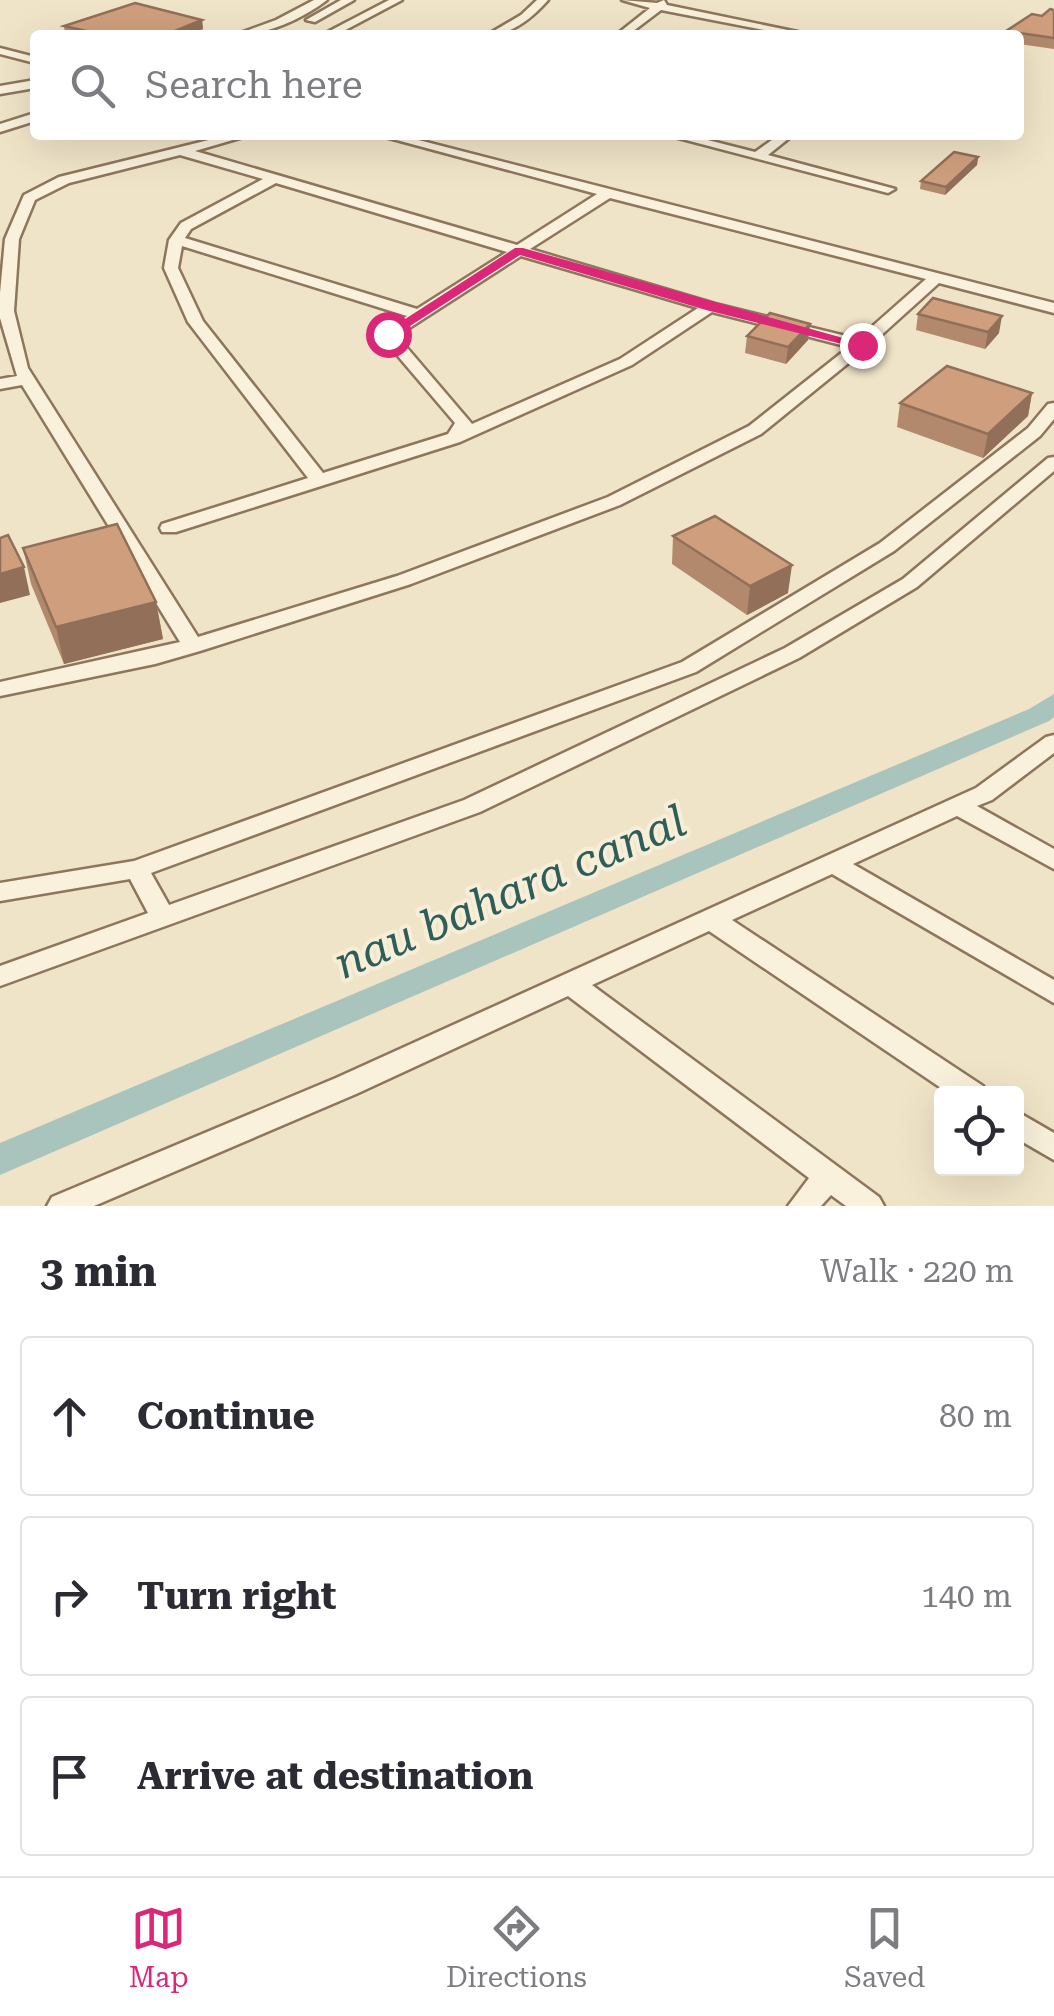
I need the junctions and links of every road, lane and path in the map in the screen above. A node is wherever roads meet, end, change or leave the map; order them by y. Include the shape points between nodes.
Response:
1 (322, 0) edge
2 (349, 0) edge
3 (379, 0) edge
4 (397, 0) edge
5 (543, 0) edge
6 (627, 0) edge
7 (662, 3) edge
8 (255, 30) edge
9 (287, 30) edge
10 (322, 30) edge
11 (337, 30) edge
12 (501, 30) edge
13 (627, 30) edge
14 (783, 30) edge
15 (0, 48) edge
16 (30, 56) edge
17 (30, 85) edge
18 (0, 90) edge
19 (30, 99) edge
20 (0, 104) edge
21 (30, 111) edge
22 (0, 115) edge
23 (30, 119) edge
24 (0, 128) edge
25 (224, 140) edge
26 (403, 140) edge
27 (435, 140) edge
28 (693, 140) edge
29 (780, 140) edge
30 (179, 151) junction
31 (758, 156) junction
32 (274, 179) junction
33 (888, 189) dead end
34 (608, 193) junction
35 (176, 240) junction
36 (519, 251) junction
37 (936, 278) junction
38 (1054, 299) edge
39 (710, 307) junction
40 (1054, 308) edge
41 (420, 314) junction
42 (862, 345) junction
43 (27, 379) junction
44 (0, 384) edge
45 (1054, 408) edge
46 (454, 438) junction
47 (1054, 462) edge
48 (320, 481) junction
49 (168, 528) dead end
50 (192, 646) junction
51 (0, 689) edge
52 (1052, 746) edge
53 (958, 806) junction
54 (1054, 860) edge
55 (832, 863) junction
56 (138, 869) junction
57 (0, 892) edge
58 (164, 919) junction
59 (711, 919) junction
60 (0, 976) edge
61 (570, 983) junction
62 (1054, 993) edge
63 (960, 1086) edge
64 (1024, 1128) edge
65 (1054, 1148) edge
66 (829, 1176) junction
67 (62, 1206) edge
68 (803, 1206) edge
69 (870, 1206) edge

1 - 8 street
2 - 9 street
3 - 10 street
4 - 11 street
5 - 12 street
6 - 7 street
7 - 13 street
7 - 14 street
15 - 16 street
17 - 18 street
19 - 20 street
21 - 22 street
23 - 24 street
25 - 30 street
26 - 34 street
27 - 38 street
28 - 31 street
29 - 31 street
30 - 32 street
30 - 43 street via 64,180 29,198 12,239 6,311
31 - 33 street
32 - 35 street via 186,226
32 - 36 street
34 - 36 street
34 - 37 street
35 - 41 street
35 - 48 street via 172,268 196,322
36 - 39 street
36 - 41 street
37 - 40 street
37 - 42 street
39 - 42 street
39 - 46 street via 626,362
41 - 46 street via 388,334 464,423
42 - 50 street via 755,430 614,501 404,580
43 - 44 street
43 - 50 street
45 - 56 street via 1034,432 887,547 688,667
46 - 48 street
47 - 58 street via 910,584 792,653 472,806
48 - 49 street
50 - 51 street
52 - 53 street
53 - 54 street
53 - 55 street
55 - 59 street
55 - 62 street
56 - 57 street
56 - 58 street
58 - 60 street
59 - 61 street
59 - 63 street
61 - 66 street
61 - 67 street
64 - 65 street
66 - 68 street
66 - 69 street

